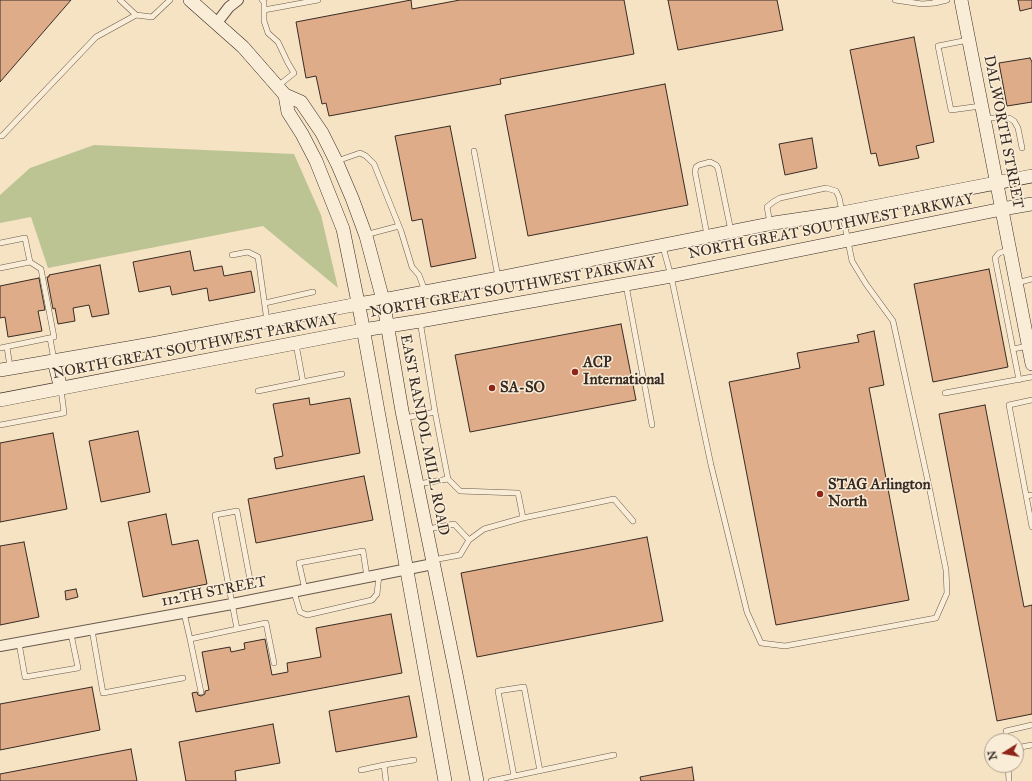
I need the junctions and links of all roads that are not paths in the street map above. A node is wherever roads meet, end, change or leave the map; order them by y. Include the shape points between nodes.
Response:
1 (120, 0) edge
2 (170, 0) edge
3 (190, 0) edge
4 (238, 0) edge
5 (262, 0) edge
6 (318, 0) edge
7 (895, 0) edge
8 (947, 0) edge
9 (961, 0) edge
10 (935, 1) edge
11 (264, 10) junction
12 (136, 15) junction
13 (216, 24) junction
14 (969, 40) junction
15 (281, 91) junction
16 (982, 112) junction
17 (0, 136) edge
18 (1022, 148) dead end
19 (474, 151) dead end
20 (336, 161) junction
21 (1032, 176) edge
22 (997, 182) junction
23 (1032, 204) edge
24 (1002, 209) junction
25 (842, 213) junction
26 (770, 223) junction
27 (399, 226) junction
28 (732, 231) junction
29 (365, 235) junction
30 (707, 236) junction
31 (847, 240) junction
32 (0, 243) edge
33 (663, 246) junction
34 (1010, 250) junction
35 (232, 255) dead end
36 (30, 262) junction
37 (0, 268) edge
38 (671, 276) junction
39 (498, 278) junction
40 (1032, 279) edge
41 (1016, 283) junction
42 (626, 285) junction
43 (313, 292) dead end
44 (426, 292) junction
45 (383, 300) junction
46 (265, 303) junction
47 (358, 304) junction
48 (420, 321) junction
49 (267, 322) junction
50 (387, 327) junction
51 (363, 330) junction
52 (50, 338) junction
53 (296, 343) junction
54 (1028, 346) junction
55 (7, 347) junction
56 (0, 348) edge
57 (1013, 349) junction
58 (54, 361) junction
59 (1032, 364) edge
60 (5, 369) edge
61 (342, 374) dead end
62 (1032, 377) edge
63 (1019, 380) junction
64 (303, 382) junction
65 (61, 389) junction
66 (258, 391) dead end
67 (945, 393) dead end
68 (0, 400) edge
69 (1032, 400) edge
70 (436, 412) junction
71 (404, 418) junction
72 (0, 425) edge
73 (652, 425) dead end
74 (448, 479) junction
75 (418, 484) junction
76 (1032, 494) edge
77 (1026, 496) junction
78 (523, 518) junction
79 (633, 521) dead end
80 (1032, 527) edge
81 (426, 530) junction
82 (469, 540) junction
83 (433, 562) junction
84 (408, 569) junction
85 (379, 575) junction
86 (367, 577) junction
87 (251, 585) dead end
88 (305, 590) junction
89 (294, 592) junction
90 (232, 604) junction
91 (184, 613) junction
92 (237, 629) junction
93 (92, 630) junction
94 (71, 634) junction
95 (190, 639) junction
96 (19, 643) junction
97 (0, 646) edge
98 (274, 663) dead end
99 (182, 678) dead end
100 (201, 692) dead end
101 (1032, 725) edge
102 (1006, 733) edge
103 (614, 755) dead end
104 (414, 760) dead end
105 (384, 765) junction
106 (361, 770) dead end
107 (540, 771) junction
108 (514, 776) junction
109 (386, 781) edge
110 (445, 781) edge
111 (477, 781) edge
112 (491, 781) edge

1 - 12 lane
2 - 12 lane via 152,17
3 - 13 main road, EAST RANDOL MILL ROAD
4 - 13 street
5 - 11 lane
6 - 11 lane
7 - 10 lane via 922,4
8 - 10 lane
9 - 14 main road, DALWORTH STREET
11 - 15 lane via 268,33 278,42 294,73
12 - 17 lane via 96,37
13 - 15 main road, EAST RANDOL MILL ROAD via 243,47
14 - 16 main road, DALWORTH STREET
14 - 16 lane via 938,46 951,110
15 - 20 main road, EAST RANDOL MILL ROAD via 301,102 322,133
15 - 47 main road, EAST RANDOL MILL ROAD via 288,112 316,161 342,229
16 - 18 lane via 1014,121
16 - 22 main road, DALWORTH STREET
19 - 39 lane
20 - 27 lane via 360,153 374,164
20 - 29 main road, EAST RANDOL MILL ROAD
21 - 22 main road, NORTH GREAT SOUTHWEST PARKWAY
22 - 24 main road, DALWORTH STREET
22 - 25 main road, NORTH GREAT SOUTHWEST PARKWAY
23 - 24 main road, NORTH GREAT SOUTHWEST PARKWAY
24 - 31 main road, NORTH GREAT SOUTHWEST PARKWAY
24 - 34 main road, DALWORTH STREET
25 - 26 main road, NORTH GREAT SOUTHWEST PARKWAY
25 - 26 lane via 836,191 826,188 780,198 773,202 767,207
25 - 31 lane
26 - 28 main road, NORTH GREAT SOUTHWEST PARKWAY
27 - 29 lane
27 - 44 lane via 412,267 419,275
28 - 30 main road, NORTH GREAT SOUTHWEST PARKWAY
28 - 30 lane via 718,168 710,162 698,165 695,172
29 - 45 main road, EAST RANDOL MILL ROAD
30 - 33 main road, NORTH GREAT SOUTHWEST PARKWAY
31 - 38 main road, NORTH GREAT SOUTHWEST PARKWAY
31 - 38 lane via 852,261 893,321 946,570 947,593 936,618 785,646 761,643 747,612 712,472
32 - 36 lane via 25,238
33 - 38 lane
33 - 39 main road, NORTH GREAT SOUTHWEST PARKWAY
34 - 41 main road, DALWORTH STREET
34 - 57 lane via 999,253 995,258
35 - 46 lane via 248,252 258,257
36 - 37 lane
36 - 52 lane via 41,269 54,337
38 - 42 main road, NORTH GREAT SOUTHWEST PARKWAY
39 - 44 main road, NORTH GREAT SOUTHWEST PARKWAY
40 - 41 lane
41 - 54 main road, DALWORTH STREET via 1025,314
42 - 48 main road, NORTH GREAT SOUTHWEST PARKWAY
42 - 73 lane
43 - 46 lane
44 - 45 main road, NORTH GREAT SOUTHWEST PARKWAY
45 - 47 main road, NORTH GREAT SOUTHWEST PARKWAY
45 - 50 main road, EAST RANDOL MILL ROAD
46 - 49 lane
47 - 49 main road, NORTH GREAT SOUTHWEST PARKWAY
47 - 51 main road, EAST RANDOL MILL ROAD
48 - 50 main road, NORTH GREAT SOUTHWEST PARKWAY
48 - 70 lane
49 - 58 main road, NORTH GREAT SOUTHWEST PARKWAY
50 - 51 main road, NORTH GREAT SOUTHWEST PARKWAY
50 - 71 main road, EAST RANDOL MILL ROAD
51 - 53 main road, NORTH GREAT SOUTHWEST PARKWAY
51 - 84 main road, EAST RANDOL MILL ROAD
52 - 55 lane
52 - 58 lane
53 - 64 lane
53 - 65 main road, NORTH GREAT SOUTHWEST PARKWAY
54 - 57 lane
54 - 59 main road, DALWORTH STREET
55 - 56 lane
55 - 60 lane
57 - 63 lane
58 - 60 main road, NORTH GREAT SOUTHWEST PARKWAY
58 - 65 main road
61 - 64 lane
62 - 63 lane
63 - 67 lane
64 - 66 lane
65 - 68 main road, NORTH GREAT SOUTHWEST PARKWAY
65 - 72 lane via 64,413
69 - 77 lane via 1009,405
70 - 71 lane
70 - 74 lane
71 - 75 main road, EAST RANDOL MILL ROAD
74 - 75 lane
74 - 78 lane via 460,491 518,493
75 - 81 main road, EAST RANDOL MILL ROAD
76 - 77 lane
77 - 80 lane
78 - 79 lane via 614,499
78 - 82 lane via 484,529
81 - 82 lane via 454,524
81 - 83 main road, EAST RANDOL MILL ROAD
82 - 83 lane via 460,555
83 - 84 street, 112TH STREET
83 - 111 main road, EAST RANDOL MILL ROAD
84 - 85 street, 112TH STREET
84 - 110 main road, EAST RANDOL MILL ROAD
85 - 86 street, 112TH STREET
85 - 89 lane via 377,594 372,600 307,615 300,612
86 - 88 street, 112TH STREET
86 - 88 lane via 363,551 299,563
87 - 90 lane via 236,511 215,515
88 - 89 street, 112TH STREET
89 - 90 street, 112TH STREET
90 - 91 street, 112TH STREET
90 - 92 lane
91 - 93 street, 112TH STREET
91 - 95 lane
92 - 95 lane
92 - 98 lane via 266,623
93 - 94 street, 112TH STREET
93 - 99 lane via 103,693
94 - 96 street, 112TH STREET
94 - 96 lane via 78,668 25,677
95 - 100 lane
96 - 97 street, 112TH STREET
101 - 102 lane
103 - 107 lane
104 - 105 lane
105 - 106 lane
105 - 109 lane
107 - 108 lane
107 - 108 lane via 524,687 498,692
108 - 112 lane

